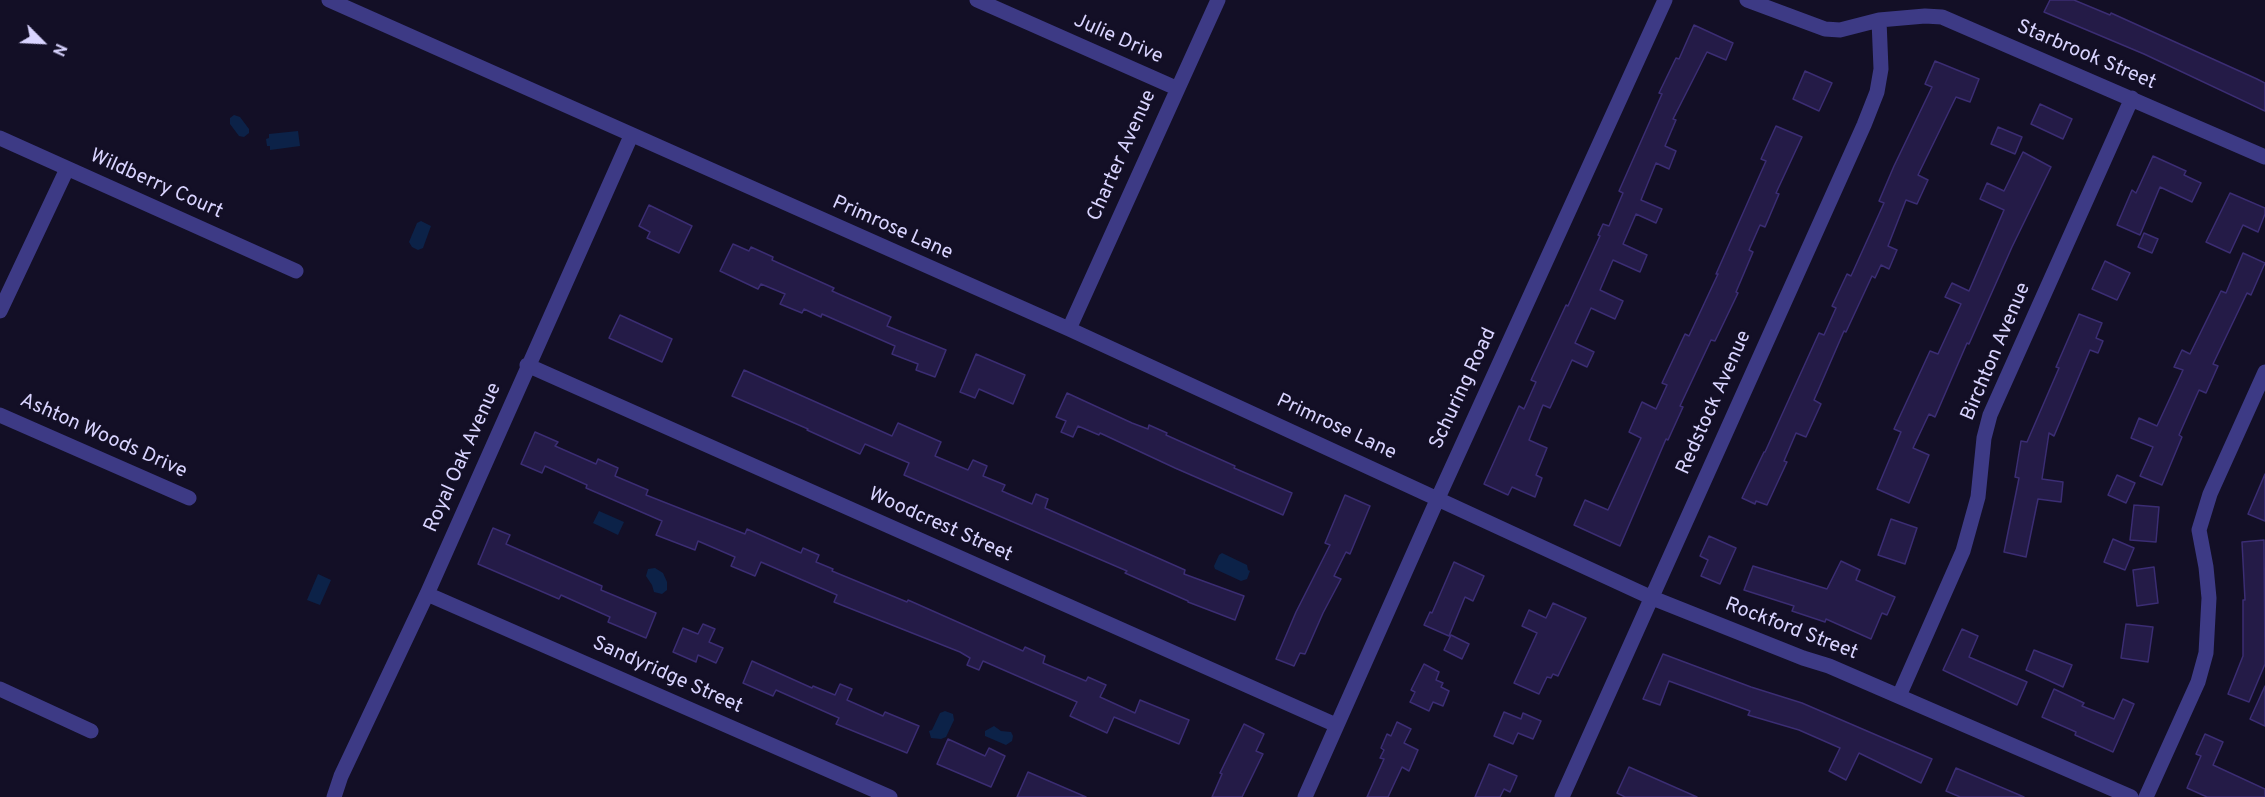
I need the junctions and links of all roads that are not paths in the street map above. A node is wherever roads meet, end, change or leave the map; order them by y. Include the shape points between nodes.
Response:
1 (329, 0) edge
2 (977, 0) edge
3 (1218, 0) edge
4 (1665, 0) edge
5 (1747, 0) edge
6 (1879, 20) junction
7 (1176, 88) junction
8 (2132, 98) junction
9 (631, 136) junction
10 (0, 138) edge
11 (2265, 157) edge
12 (67, 169) junction
13 (296, 271) dead end
14 (0, 311) edge
15 (1068, 329) junction
16 (527, 365) junction
17 (2265, 372) edge
18 (0, 415) edge
19 (189, 498) dead end
20 (1438, 498) junction
21 (427, 594) junction
22 (1650, 597) junction
23 (0, 689) edge
24 (1899, 696) junction
25 (1336, 725) junction
26 (91, 731) dead end
27 (334, 797) edge
28 (890, 797) edge
29 (1305, 797) edge
30 (1562, 797) edge
31 (2131, 797) edge
32 (2146, 797) edge

1 - 9 street, Primrose Lane
2 - 7 street, Julie Drive
3 - 7 street, Charter Avenue
4 - 20 street, Schuring Road
5 - 6 street, Starbrook Street via 1825,29 1840,30
6 - 8 street, Starbrook Street via 1942,17
6 - 22 street, Redstock Avenue via 1881,69 1864,125
7 - 15 street, Charter Avenue
8 - 11 street, Starbrook Street
8 - 24 street, Birchton Avenue via 1990,415 1978,497 1963,551
9 - 15 street, Primrose Lane
9 - 16 street, Royal Oak Avenue
10 - 12 street, Wildberry Court
12 - 13 street, Wildberry Court
12 - 14 street
15 - 20 street, Primrose Lane
16 - 21 street, Royal Oak Avenue
16 - 25 street, Woodcrest Street
17 - 32 street via 2210,494 2199,530 2209,598 2206,653 2198,682
18 - 19 street, Ashton Woods Drive
20 - 22 street, Rockford Street
20 - 25 street, Schuring Road
21 - 27 street, Royal Oak Avenue
21 - 28 street, Sandyridge Street
22 - 24 street, Rockford Street
22 - 30 street, Redstock Avenue
23 - 26 street
24 - 31 street, Rockford Street
25 - 29 street, Schuring Road

